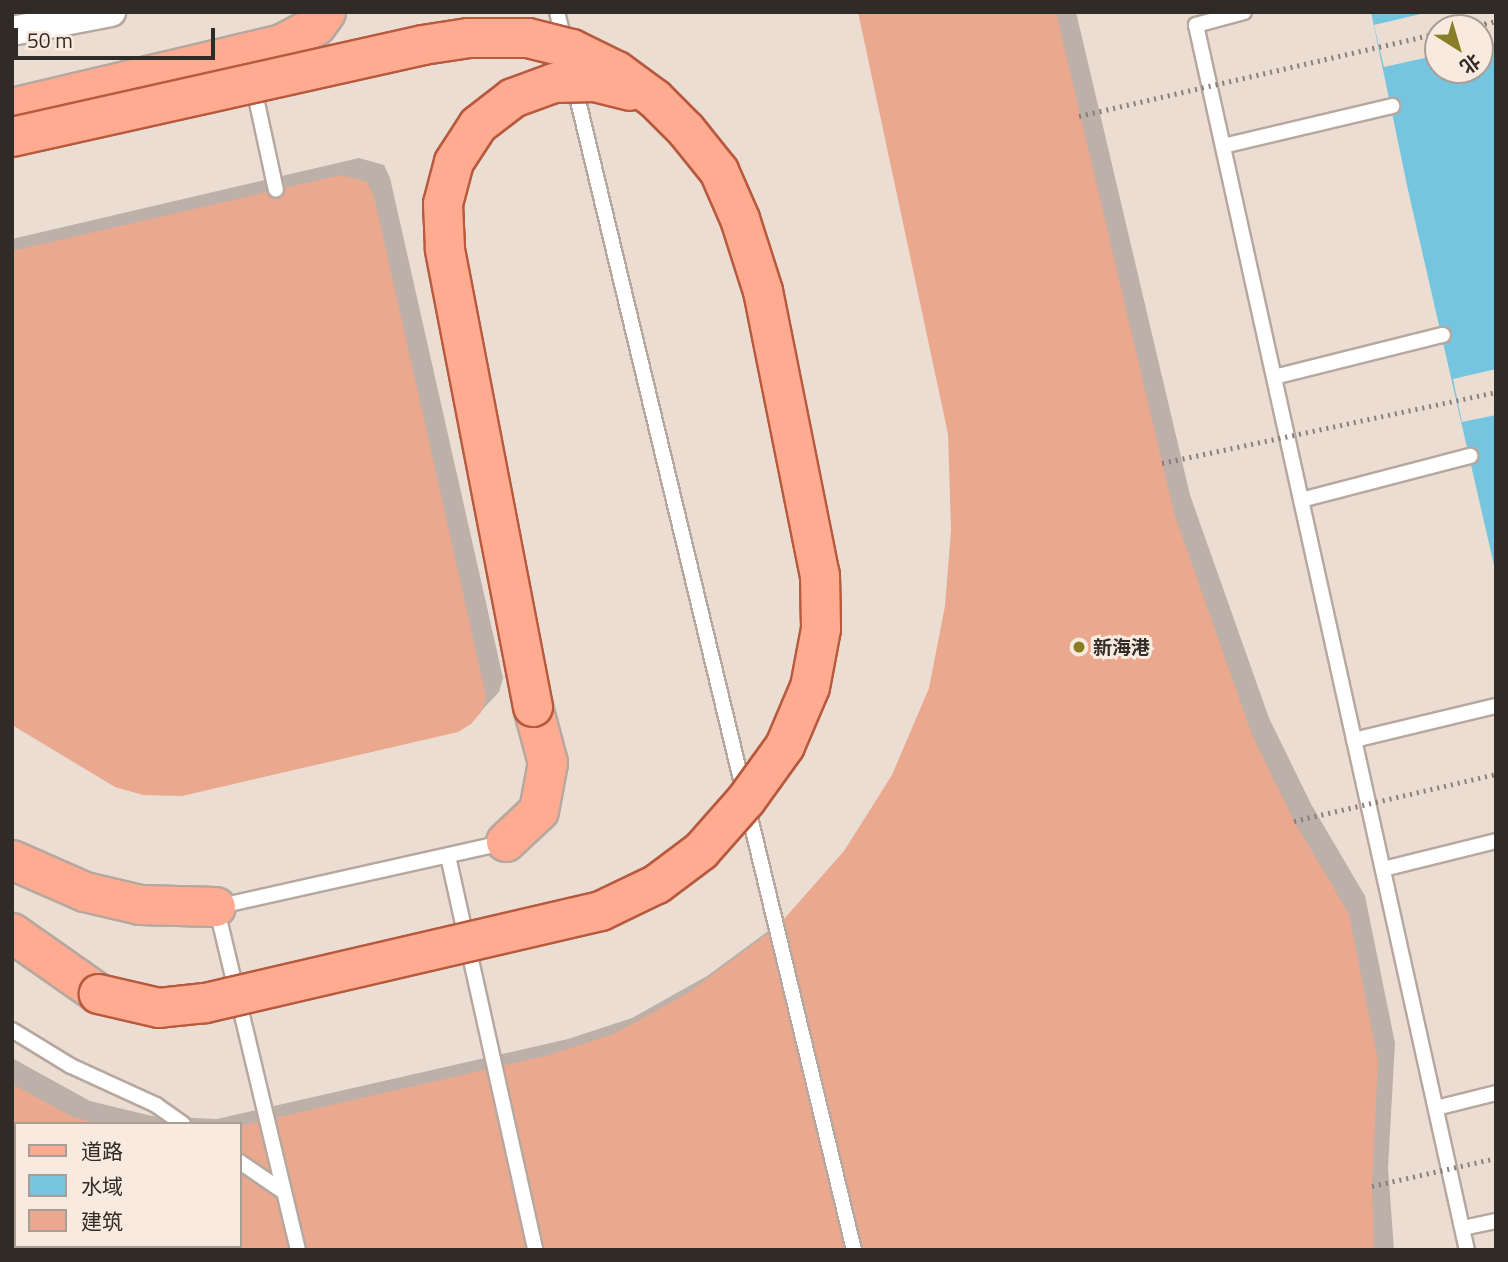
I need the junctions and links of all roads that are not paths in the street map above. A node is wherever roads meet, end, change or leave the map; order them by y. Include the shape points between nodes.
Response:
1 (111, 12) edge
2 (326, 12) edge
3 (557, 12) edge
4 (1244, 12) edge
5 (12, 31) edge
6 (253, 83) junction
7 (1392, 106) dead end
8 (12, 108) edge
9 (686, 130) junction
10 (12, 136) edge
11 (1223, 146) junction
12 (276, 190) dead end
13 (1443, 335) dead end
14 (1274, 377) junction
15 (1470, 457) dead end
16 (1301, 500) junction
17 (1496, 706) edge
18 (1354, 740) junction
19 (1496, 841) edge
20 (506, 842) joint
21 (448, 856) junction
22 (12, 860) edge
23 (1383, 869) junction
24 (216, 907) junction
25 (12, 933) edge
26 (12, 952) edge
27 (99, 994) junction
28 (12, 1030) edge
29 (1496, 1093) edge
30 (1436, 1108) junction
31 (180, 1122) edge
32 (242, 1163) edge
33 (284, 1192) junction
34 (1496, 1221) edge
35 (1463, 1228) junction
36 (298, 1250) edge
37 (535, 1250) edge
38 (854, 1250) edge
39 (1467, 1250) edge

1 - 5 street
2 - 8 main road via 316,26 282,44
3 - 38 lane
4 - 11 lane via 1196,25
6 - 9 main road, bridge via 423,44 528,38 572,49 617,71 656,99
6 - 10 main road, bridge
6 - 12 lane
7 - 11 lane
9 - 20 main road, bridge via 635,93 595,82 554,83 513,98 478,125 454,162 443,204 445,248 533,707 548,762 539,811
9 - 27 main road, bridge via 719,172 740,219 763,292 820,575 821,629 810,687 785,746 701,851 657,884 601,911 205,1003 159,1008
11 - 14 lane
13 - 14 lane
14 - 16 lane
15 - 16 lane
16 - 18 lane
17 - 18 lane
18 - 23 lane
19 - 23 lane
20 - 21 lane
21 - 24 lane
21 - 37 lane
22 - 24 main road via 85,892 140,905
23 - 30 lane
24 - 33 lane
25 - 27 main road
26 - 27 main road
28 - 31 lane
29 - 30 lane
30 - 35 lane
32 - 33 lane
33 - 36 lane
34 - 35 lane
35 - 39 lane

